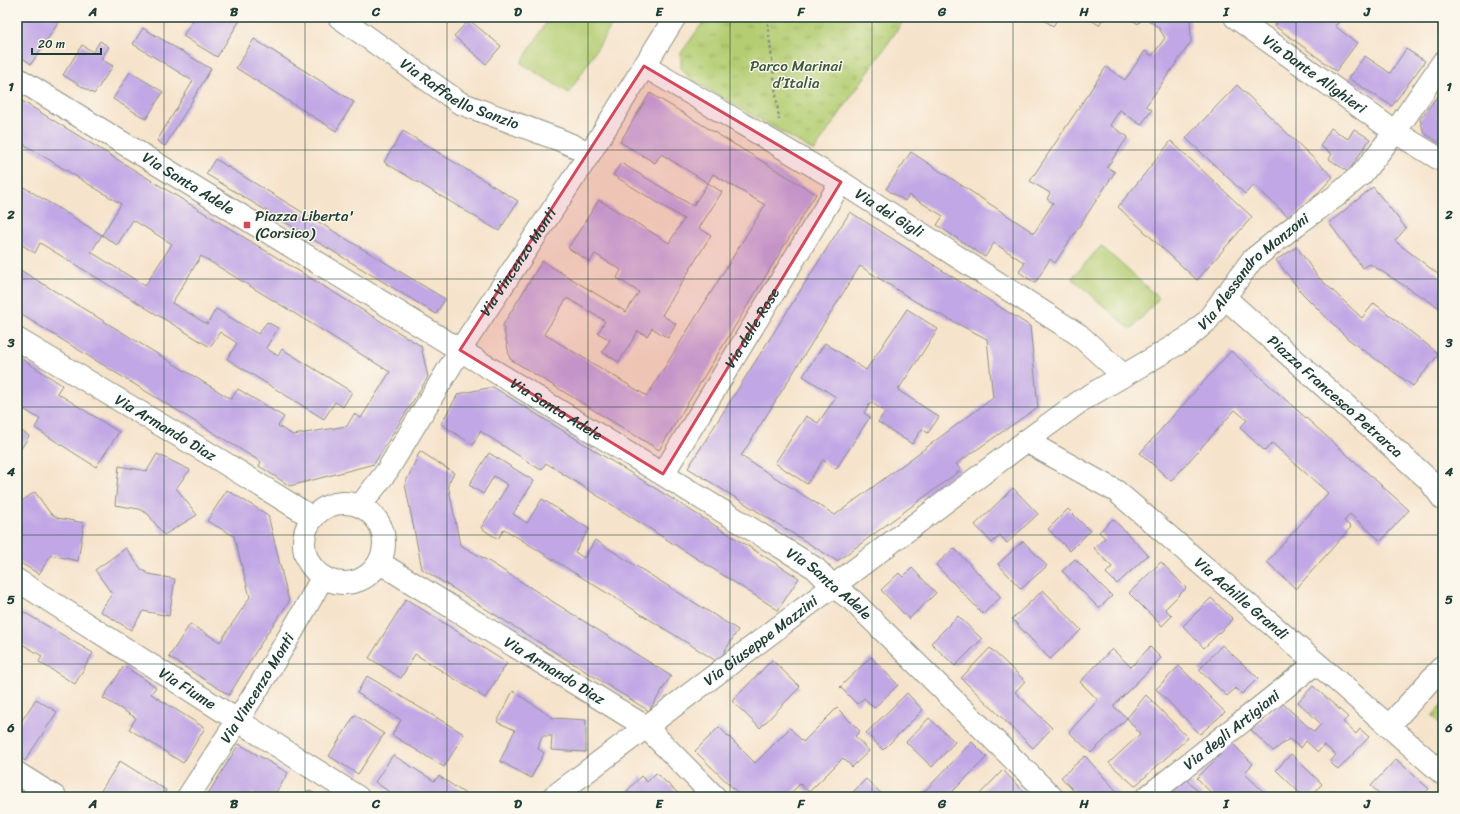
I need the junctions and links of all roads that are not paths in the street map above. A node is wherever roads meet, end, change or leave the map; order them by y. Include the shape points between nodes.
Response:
1 (339, 17) edge
2 (675, 17) edge
3 (1235, 17) edge
4 (1443, 62) edge
5 (644, 66) junction
6 (17, 78) edge
7 (1395, 132) junction
8 (590, 153) junction
9 (1443, 161) edge
10 (841, 182) junction
11 (1224, 297) junction
12 (17, 339) edge
13 (460, 350) junction
14 (1124, 376) junction
15 (1026, 441) junction
16 (663, 474) junction
17 (1443, 499) edge
18 (360, 506) junction
19 (313, 518) junction
20 (380, 563) junction
21 (322, 578) junction
22 (17, 580) edge
23 (833, 586) junction
24 (1316, 663) junction
25 (1443, 666) edge
26 (237, 721) junction
27 (1389, 726) junction
28 (646, 727) junction
29 (17, 773) edge
30 (1443, 774) edge
31 (55, 797) edge
32 (188, 797) edge
33 (358, 797) edge
34 (552, 797) edge
35 (715, 797) edge
36 (1052, 797) edge
37 (1147, 797) edge

1 - 8 street, Via Raffaello Sanzio via 460,103
2 - 5 street, Via Vincenzo Monti
3 - 7 street, Via Dante Alighieri
4 - 7 street, Via Alessandro Manzoni
5 - 8 street, Via Vincenzo Monti
5 - 10 street, Via dei Gigli
6 - 13 street, Via Santa Adele
7 - 9 street, Via Dante Alighieri
7 - 11 street, Via Alessandro Manzoni via 1362,174 1252,260
8 - 13 street, Via Vincenzo Monti
10 - 14 street, Via dei Gigli via 1079,335
10 - 16 street, Via delle Rose
11 - 14 street, Via Alessandro Manzoni via 1207,321 1186,339
11 - 17 street, Piazza Francesco Petrarca via 1428,479
12 - 19 street, Via Armando Diaz
13 - 16 street, Via Santa Adele
13 - 18 street, Via Vincenzo Monti via 386,471
14 - 15 street, Via Alessandro Manzoni via 1082,400
15 - 23 street, Via Giuseppe Mazzini
15 - 24 street, Via Achille Grandi via 1116,491
16 - 23 street, Via Santa Adele via 815,568
18 - 19 street via 340,503 320,510
18 - 20 street via 370,512 383,530 384,552
19 - 21 street via 304,538 304,550 307,561
20 - 21 street via 361,581 334,583
20 - 28 street, Via Armando Diaz
21 - 26 street, Via Vincenzo Monti
22 - 26 street, Via Fiume
23 - 28 street, Via Giuseppe Mazzini
23 - 36 street, Via Santa Adele via 853,600
24 - 27 street, Via Achille Grandi
24 - 37 street, Via degli Artigiani
25 - 27 street
26 - 32 street, Via Vincenzo Monti
26 - 33 street, Via Fiume
27 - 30 street, Via Achille Grandi
28 - 34 street, Via Giuseppe Mazzini
28 - 35 street, Via Armando Diaz
29 - 31 street

